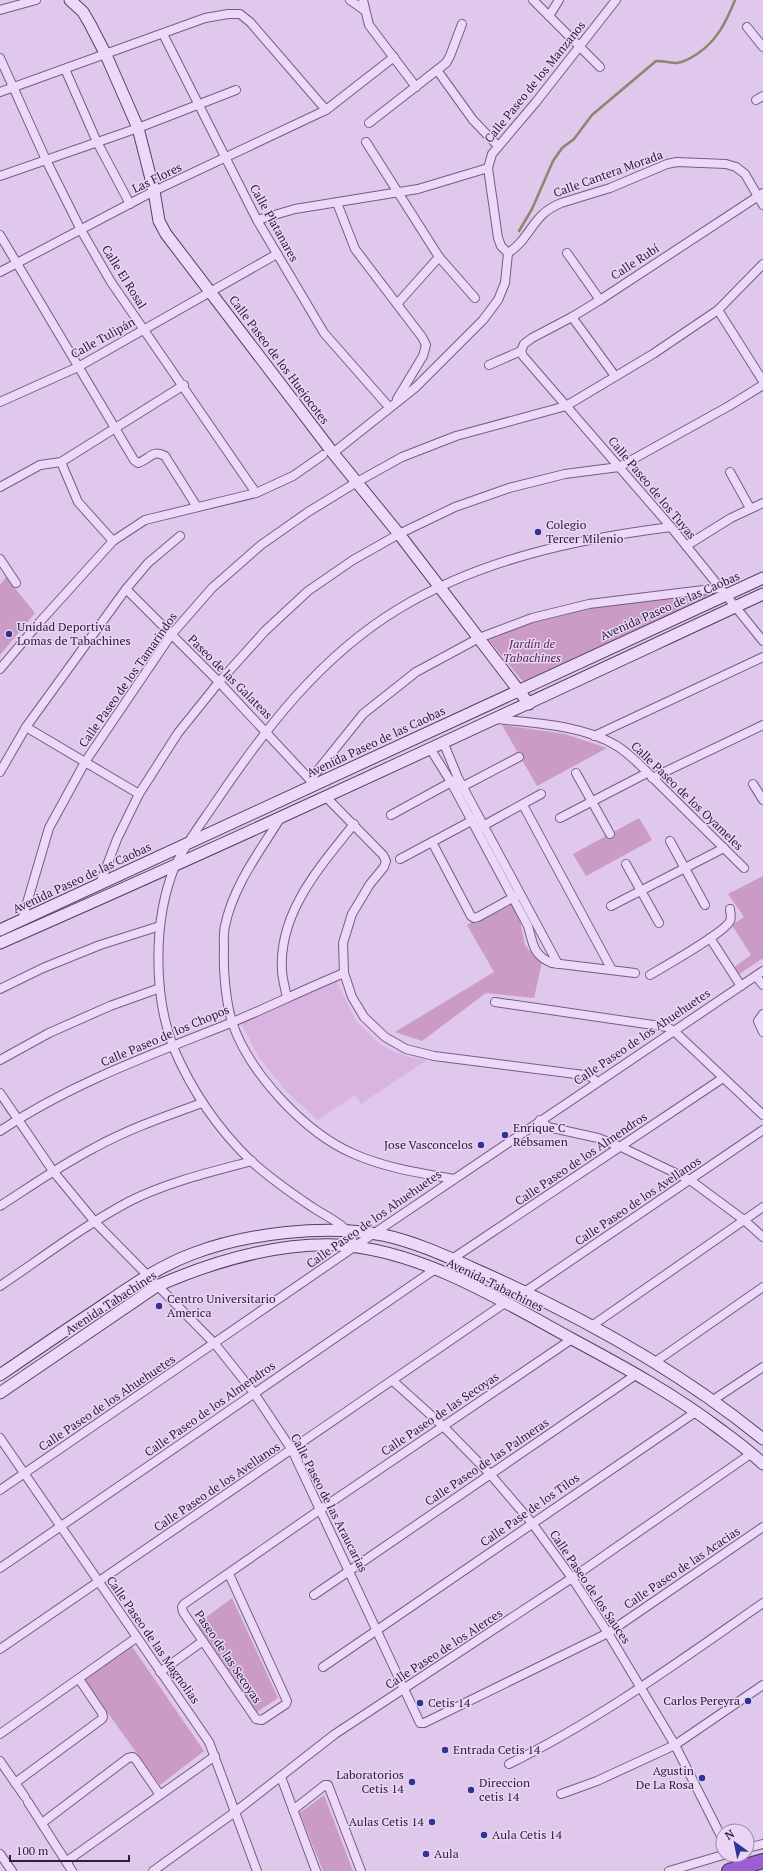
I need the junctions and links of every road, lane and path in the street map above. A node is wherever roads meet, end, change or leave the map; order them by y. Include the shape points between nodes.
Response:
1 (36, 0) edge
2 (70, 0) edge
3 (350, 0) edge
4 (363, 0) edge
5 (533, 0) edge
6 (559, 0) edge
7 (616, 0) edge
8 (0, 10) edge
9 (364, 10) junction
10 (549, 16) junction
11 (462, 24) dead end
12 (746, 27) dead end
13 (163, 34) junction
14 (578, 46) junction
15 (763, 47) edge
16 (106, 55) junction
17 (394, 57) junction
18 (0, 58) edge
19 (600, 67) dead end
20 (65, 69) junction
21 (437, 70) junction
22 (416, 87) junction
23 (14, 88) junction
24 (236, 90) dead end
25 (0, 92) edge
26 (199, 106) junction
27 (326, 110) junction
28 (369, 123) dead end
29 (138, 128) junction
30 (97, 142) junction
31 (366, 142) dead end
32 (498, 146) junction
33 (225, 158) junction
34 (46, 160) junction
35 (488, 168) junction
36 (0, 176) edge
37 (154, 192) junction
38 (397, 192) junction
39 (760, 194) edge
40 (337, 203) junction
41 (130, 204) junction
42 (763, 204) edge
43 (257, 220) junction
44 (82, 230) junction
45 (0, 235) edge
46 (508, 253) junction
47 (567, 253) dead end
48 (277, 254) junction
49 (439, 258) junction
50 (17, 264) junction
51 (763, 264) edge
52 (0, 272) edge
53 (210, 292) junction
54 (475, 298) dead end
55 (600, 300) junction
56 (397, 304) junction
57 (718, 310) junction
58 (572, 317) junction
59 (144, 329) junction
60 (521, 351) junction
61 (489, 365) dead end
62 (78, 366) junction
63 (616, 376) junction
64 (763, 381) edge
65 (184, 385) junction
66 (763, 385) edge
67 (0, 402) edge
68 (392, 405) junction
69 (566, 406) junction
70 (116, 429) junction
71 (328, 454) junction
72 (60, 462) junction
73 (619, 467) junction
74 (730, 472) dead end
75 (357, 482) junction
76 (0, 487) edge
77 (256, 493) junction
78 (763, 503) edge
79 (197, 507) junction
80 (750, 508) junction
81 (671, 527) junction
82 (399, 534) junction
83 (180, 536) dead end
84 (113, 541) junction
85 (686, 546) junction
86 (0, 559) edge
87 (763, 578) edge
88 (16, 583) dead end
89 (439, 587) junction
90 (126, 589) junction
91 (723, 592) junction
92 (763, 594) edge
93 (735, 607) junction
94 (171, 635) junction
95 (479, 638) junction
96 (763, 641) edge
97 (763, 657) edge
98 (0, 669) edge
99 (219, 682) junction
100 (519, 689) junction
101 (530, 704) junction
102 (496, 720) junction
103 (763, 725) edge
104 (26, 727) junction
105 (266, 732) junction
106 (594, 736) junction
107 (445, 747) junction
108 (432, 753) junction
109 (519, 757) dead end
110 (368, 759) junction
111 (85, 762) junction
112 (0, 772) edge
113 (576, 773) dead end
114 (376, 775) junction
115 (650, 775) junction
116 (455, 780) junction
117 (312, 782) junction
118 (753, 784) dead end
119 (459, 788) junction
120 (139, 794) junction
121 (542, 794) dead end
122 (326, 797) junction
123 (763, 800) edge
124 (592, 802) junction
125 (523, 805) junction
126 (391, 815) dead end
127 (282, 816) junction
128 (560, 818) dead end
129 (476, 819) junction
130 (354, 824) junction
131 (480, 828) junction
132 (610, 834) dead end
133 (670, 841) dead end
134 (189, 842) junction
135 (432, 842) junction
136 (724, 848) junction
137 (400, 859) dead end
138 (626, 864) dead end
139 (175, 866) junction
140 (685, 868) junction
141 (744, 868) dead end
142 (100, 884) junction
143 (641, 890) junction
144 (520, 894) junction
145 (513, 898) junction
146 (705, 905) dead end
147 (611, 906) dead end
148 (730, 909) dead end
149 (22, 920) junction
150 (659, 923) dead end
151 (160, 926) junction
152 (0, 930) edge
153 (710, 938) junction
154 (0, 943) edge
155 (558, 964) junction
156 (612, 970) junction
157 (635, 972) dead end
158 (344, 973) junction
159 (759, 974) edge
160 (650, 975) dead end
161 (763, 985) edge
162 (741, 986) junction
163 (160, 988) junction
164 (0, 989) edge
165 (287, 997) junction
166 (495, 1002) dead end
167 (763, 1014) edge
168 (232, 1022) junction
169 (674, 1031) junction
170 (763, 1032) edge
171 (173, 1046) junction
172 (0, 1060) edge
173 (723, 1078) junction
174 (597, 1082) junction
175 (0, 1094) edge
176 (202, 1103) junction
177 (763, 1115) edge
178 (17, 1120) junction
179 (540, 1120) junction
180 (763, 1130) edge
181 (0, 1131) edge
182 (621, 1147) junction
183 (252, 1161) junction
184 (53, 1171) junction
185 (454, 1179) junction
186 (690, 1180) junction
187 (0, 1206) edge
188 (763, 1207) edge
189 (744, 1220) junction
190 (95, 1222) junction
191 (348, 1231) junction
192 (373, 1234) junction
193 (763, 1237) edge
194 (354, 1247) junction
195 (452, 1259) junction
196 (434, 1270) junction
197 (480, 1272) junction
198 (146, 1276) junction
199 (0, 1286) edge
200 (157, 1286) junction
201 (473, 1286) junction
202 (763, 1287) edge
203 (526, 1291) junction
204 (506, 1303) junction
205 (592, 1325) junction
206 (572, 1339) junction
207 (215, 1344) junction
208 (655, 1362) junction
209 (763, 1367) edge
210 (671, 1372) junction
211 (637, 1374) junction
212 (0, 1375) edge
213 (393, 1381) junction
214 (654, 1383) junction
215 (689, 1384) junction
216 (0, 1393) edge
217 (254, 1394) junction
218 (674, 1396) junction
219 (713, 1400) junction
220 (697, 1411) junction
221 (443, 1426) junction
222 (0, 1438) edge
223 (763, 1439) edge
224 (292, 1450) junction
225 (752, 1453) junction
226 (763, 1464) edge
227 (24, 1473) junction
228 (490, 1474) junction
229 (0, 1490) edge
230 (321, 1508) junction
231 (532, 1523) junction
232 (763, 1526) edge
233 (60, 1527) junction
234 (0, 1568) edge
235 (350, 1570) junction
236 (228, 1574) junction
237 (572, 1578) junction
238 (98, 1582) junction
239 (314, 1595) dead end
240 (763, 1603) edge
241 (378, 1631) junction
242 (608, 1633) junction
243 (136, 1638) junction
244 (203, 1641) junction
245 (0, 1648) edge
246 (323, 1667) dead end
247 (160, 1672) junction
248 (79, 1679) junction
249 (763, 1685) edge
250 (405, 1688) junction
251 (640, 1688) junction
252 (420, 1723) joint
253 (0, 1734) edge
254 (675, 1745) junction
255 (215, 1756) junction
256 (0, 1761) edge
257 (508, 1764) dead end
258 (281, 1777) junction
259 (15, 1783) junction
260 (561, 1794) dead end
261 (160, 1795) junction
262 (293, 1810) junction
263 (235, 1812) junction
264 (42, 1823) junction
265 (715, 1824) edge
266 (0, 1854) edge
267 (715, 1857) edge
268 (66, 1861) junction
269 (763, 1861) edge
270 (12, 1871) edge
271 (72, 1871) edge
272 (153, 1871) edge
273 (257, 1871) edge
274 (316, 1871) edge
275 (361, 1871) edge
276 (669, 1871) edge
277 (729, 1871) edge

1 - 8 street
2 - 16 street, Calle Paseo de los Huejocotes via 83,12
3 - 9 street
4 - 9 street
5 - 10 street
6 - 10 street
7 - 14 street, Calle Paseo de los Manzanos
9 - 17 street via 369,25
10 - 14 street
11 - 21 street via 450,56
12 - 15 street
13 - 16 street
13 - 26 street, Calle Platanares
13 - 27 street via 205,18 240,14 250,22
14 - 19 street
14 - 32 street, Calle Paseo de los Manzanos via 536,102
16 - 20 street
16 - 29 street, Calle Paseo de los Huejocotes
17 - 22 street
17 - 27 street, Las Flores
18 - 23 street, Calle El Rosal
20 - 23 street
20 - 30 street
21 - 22 street
21 - 32 street via 474,120
22 - 28 street
23 - 25 street
23 - 34 street, Calle El Rosal
24 - 26 street
26 - 29 street
26 - 33 street, Calle Platanares
27 - 33 street, Las Flores
29 - 30 street
29 - 37 street, Calle Paseo de los Huejocotes
30 - 34 street
30 - 41 street
31 - 38 street
32 - 35 street, Calle Paseo de los Manzanos via 492,154
33 - 37 street, Las Flores
33 - 43 street, Calle Platanares
34 - 36 street
34 - 44 street, Calle El Rosal
35 - 38 street via 418,189
35 - 46 street, Calle Paseo de los Manzanos via 498,238
37 - 41 street, Las Flores
37 - 53 street, Calle Paseo de los Huejocotes via 159,220 166,234
38 - 40 street
38 - 49 street
39 - 42 street, Calle Cantera Morada
39 - 46 street, Calle Cantera Morada via 745,174 736,167 726,164 667,164 634,179 550,208 522,243
39 - 55 street, Calle Rubí
40 - 43 street via 277,213
40 - 56 street via 355,249
41 - 44 street, Las Flores
43 - 48 street, Calle Platanares
44 - 50 street, Las Flores
44 - 59 street, Calle El Rosal via 111,282
45 - 50 street
46 - 68 street via 505,283 498,300 483,320 416,387
47 - 55 street
48 - 53 street, Calle Tulipán
48 - 68 street, Calle Platanares via 324,333
49 - 54 street
49 - 56 street
50 - 52 street, Las Flores
50 - 62 street
51 - 57 street, Calle Paseo de los Tamarindos
53 - 59 street, Calle Tulipán
53 - 71 street, Calle Paseo de los Huejocotes
55 - 58 street, Calle Rubí
56 - 68 street via 426,345 423,356
57 - 63 street, Calle Paseo de los Tamarindos
57 - 64 street
58 - 60 street, Calle Rubí via 532,338 524,344
58 - 63 street
59 - 62 street, Calle Tulipán
59 - 65 street, Calle El Rosal
60 - 61 street
60 - 69 street, Calle Paseo de los Tuyas
62 - 67 street, Calle Tulipán
62 - 70 street
63 - 69 street, Calle Paseo de los Tamarindos
65 - 70 street
65 - 77 street, Calle El Rosal
66 - 73 street
68 - 71 street
69 - 73 street, Calle Paseo de los Tuyas
69 - 75 street, Calle Paseo de los Tamarindos via 456,436 402,457
70 - 72 street
70 - 79 street via 138,463 156,453 165,456
71 - 75 street, Calle Paseo de los Huejocotes
71 - 77 street via 293,476
72 - 76 street via 40,465
72 - 84 street via 78,502
73 - 81 street, Calle Paseo de los Tuyas
73 - 82 street via 565,474 509,488 455,507
74 - 80 street
75 - 82 street, Calle Paseo de los Huejocotes
75 - 94 street, Calle Paseo de los Tamarindos via 260,545 212,588
77 - 79 street
78 - 80 street
79 - 84 street via 145,520
80 - 85 street
81 - 85 street, Calle Paseo de los Tuyas
81 - 89 street via 622,533 543,550
82 - 89 street, Calle Paseo de los Huejocotes
82 - 99 street via 353,560 308,591 265,631
83 - 90 street via 148,563
84 - 98 street
85 - 91 street, Calle Paseo de los Tuyas
86 - 88 street
87 - 91 street, Avenida Paseo de las Caobas
89 - 95 street, Calle Paseo de los Huejocotes
89 - 105 street via 393,613 326,663
90 - 94 street, Paseo de las Galateas
90 - 104 street
91 - 93 street, Calle Paseo de los Tuyas
91 - 95 street via 589,604 532,618
91 - 100 street, Avenida Paseo de las Caobas
92 - 93 street, Avenida Paseo de las Caobas
93 - 96 street, Calle Paseo de los Tuyas
93 - 101 street, Avenida Paseo de las Caobas
94 - 99 street, Paseo de las Galateas
94 - 111 street, Calle Paseo de los Tamarindos
95 - 100 street, Calle Paseo de los Huejocotes
95 - 117 street via 416,672 362,714
97 - 106 street
99 - 105 street, Paseo de las Galateas
99 - 120 street via 178,733
100 - 101 street, Calle Paseo de los Huejocotes
100 - 110 street, Avenida Paseo de las Caobas
101 - 102 street, Avenida Paseo de las Caobas
102 - 106 street, Calle Paseo de los Oyameles via 545,724
102 - 107 street, Avenida Paseo de las Caobas
103 - 115 street
104 - 111 street
104 - 112 street
105 - 117 street, Paseo de las Galateas
105 - 134 street
106 - 115 street, Calle Paseo de los Oyameles via 617,746
107 - 108 street, Avenida Paseo de las Caobas
107 - 116 street
108 - 114 street, Avenida Paseo de las Caobas
108 - 116 street
109 - 119 street
110 - 114 street
110 - 117 street, Avenida Paseo de las Caobas
111 - 120 street
111 - 149 street, Calle Paseo de los Tamarindos via 50,828
113 - 124 street
114 - 122 street, Avenida Paseo de las Caobas
115 - 124 street
115 - 136 street, Calle Paseo de los Oyameles
116 - 119 street
116 - 126 street
117 - 134 street, Avenida Paseo de las Caobas
118 - 123 street
119 - 129 street
120 - 142 street via 117,839
121 - 125 street
122 - 127 street, Avenida Paseo de las Caobas
122 - 130 street
124 - 128 street
124 - 132 street
125 - 131 street
125 - 156 street
127 - 139 street, Avenida Paseo de las Caobas
127 - 168 street via 238,888 224,927 223,970
129 - 131 street
129 - 135 street
130 - 158 street via 386,861 352,914 344,943
130 - 165 street via 301,895 289,919 282,972
131 - 144 street
131 - 145 street
133 - 140 street
134 - 139 street
134 - 142 street, Avenida Paseo de las Caobas
135 - 137 street
135 - 145 street via 471,916 478,917
136 - 140 street
136 - 141 street, Calle Paseo de los Oyameles
138 - 143 street
139 - 151 street
139 - 154 street, Avenida Paseo de las Caobas
140 - 143 street
140 - 146 street
142 - 149 street, Avenida Paseo de las Caobas
143 - 147 street
143 - 150 street
144 - 145 street
144 - 155 street
145 - 155 street via 528,926 536,952 546,961
148 - 153 street via 730,920
149 - 152 street, Avenida Paseo de las Caobas
151 - 163 street
151 - 164 street via 100,945
153 - 160 street
153 - 162 street
155 - 156 street
156 - 157 street
158 - 165 street, Calle Paseo de los Chopos
158 - 174 street via 352,997 364,1017 385,1037 406,1049 434,1056 584,1075
159 - 161 street
159 - 162 street, Calle Paseo de los Ahuehuetes
162 - 169 street, Calle Paseo de los Ahuehuetes
163 - 171 street
163 - 172 street via 110,1006 49,1033
165 - 168 street, Calle Paseo de los Chopos
166 - 169 street via 667,1027
167 - 170 street via 758,1021
168 - 171 street, Calle Paseo de los Chopos
168 - 185 street via 251,1060 269,1085 311,1128 353,1154 385,1166
169 - 173 street
169 - 174 street, Calle Paseo de los Ahuehuetes
171 - 176 street
171 - 178 street, Calle Paseo de los Chopos via 67,1092
173 - 177 street
173 - 182 street, Calle Paseo de los Almendros
174 - 179 street, Calle Paseo de los Ahuehuetes
175 - 178 street, Calle Paseo de las Araucarias
176 - 183 street via 225,1134
176 - 184 street via 147,1123
178 - 181 street, Calle Paseo de los Chopos
178 - 184 street, Calle Paseo de las Araucarias
179 - 182 street via 548,1127 598,1138
179 - 185 street, Calle Paseo de los Ahuehuetes
180 - 186 street, Calle Paseo de los Avellanos
182 - 186 street
182 - 195 street, Calle Paseo de los Almendros
183 - 190 street via 169,1184 131,1201
183 - 191 street via 294,1195
184 - 187 street
184 - 190 street, Calle Paseo de las Araucarias
185 - 192 street, Calle Paseo de los Ahuehuetes
186 - 189 street
186 - 203 street, Calle Paseo de los Avellanos
188 - 189 street
189 - 193 street
189 - 205 street
190 - 198 street, Calle Paseo de las Araucarias
190 - 199 street
191 - 192 street, Avenida Tabachines
191 - 194 street
191 - 198 street, Avenida Tabachines via 303,1232 241,1240 192,1254
192 - 194 street, Calle Paseo de los Ahuehuetes
192 - 195 street, Avenida Tabachines via 409,1242
194 - 196 street, Avenida Tabachines via 382,1252
194 - 200 street, Avenida Tabachines via 314,1245 268,1251 206,1266
194 - 207 street, Calle Paseo de los Ahuehuetes
195 - 197 street, Avenida Tabachines
196 - 201 street, Avenida Tabachines
196 - 217 street, Calle Paseo de los Almendros
197 - 201 street
197 - 203 street, Avenida Tabachines
198 - 200 street, Calle Paseo de las Araucarias
198 - 212 street, Avenida Tabachines
200 - 207 street, Calle Paseo de las Araucarias
200 - 216 street, Avenida Tabachines
201 - 204 street, Avenida Tabachines
202 - 208 street
203 - 205 street, Avenida Tabachines
204 - 206 street, Avenida Tabachines
204 - 213 street, Calle Paseo de los Avellanos
205 - 208 street, Avenida Tabachines
206 - 211 street, Avenida Tabachines
206 - 221 street, Calle Paseo de las Secoyas
207 - 217 street, Calle Paseo de las Araucarias
207 - 227 street, Calle Paseo de los Ahuehuetes
208 - 210 street, Avenida Tabachines
209 - 219 street
210 - 214 street via 668,1380
210 - 215 street, Avenida Tabachines
211 - 214 street, Avenida Tabachines
211 - 228 street, Calle Paseo de las Palmeras
213 - 221 street, Calle Paseo de los Sauces
213 - 224 street, Calle Paseo de los Avellanos
214 - 218 street, Avenida Tabachines
215 - 218 street via 683,1386
215 - 219 street, Avenida Tabachines
217 - 224 street, Calle Paseo de las Araucarias
217 - 233 street, Calle Paseo de los Almendros
218 - 220 street, Avenida Tabachines
219 - 223 street, Avenida Tabachines
220 - 225 street, Avenida Tabachines
220 - 231 street, Calle Pase de los Tilos
221 - 228 street, Calle Paseo de los Sauces
221 - 230 street, Calle Paseo de las Secoyas
222 - 227 street, Calle Paseo de las Magnolias
224 - 230 street, Calle Paseo de las Araucarias
224 - 238 street, Calle Paseo de los Avellanos
225 - 226 street, Avenida Tabachines
225 - 237 street, Calle Paseo de los Alerces
227 - 229 street, Calle Paseo de los Ahuehuetes
227 - 233 street, Calle Paseo de las Magnolias
228 - 231 street, Calle Paseo de los Sauces
228 - 235 street, Calle Paseo de las Palmeras
230 - 235 street, Calle Paseo de las Araucarias
230 - 236 street, Paseo de las Secoyas
231 - 237 street, Calle Paseo de los Sauces
231 - 241 street, Calle Pase de los Tilos
232 - 242 street, Calle Paseo de las Acacias
233 - 234 street, Calle Paseo de los Almendros
233 - 238 street, Calle Paseo de las Magnolias
235 - 239 street, Calle Paseo de las Palmeras
235 - 241 street, Calle Paseo de las Araucarias
236 - 244 street, Paseo de las Secoyas via 182,1607
236 - 244 street, Paseo de las Secoyas via 286,1696 286,1704 262,1720 256,1719
237 - 242 street, Calle Paseo de los Sauces
237 - 250 street, Calle Paseo de los Alerces
238 - 243 street, Calle Paseo de las Magnolias
238 - 245 street, Calle Paseo de los Avellanos
240 - 251 street
241 - 246 street, Calle Pase de los Tilos
241 - 250 street, Calle Paseo de las Araucarias
242 - 251 street, Calle Paseo de los Sauces
242 - 252 street, Calle Paseo de las Acacias
243 - 247 street, Calle Paseo de las Magnolias
243 - 248 street
244 - 247 street
247 - 255 street, Calle Paseo de las Magnolias via 209,1742
248 - 253 street
248 - 259 street via 103,1717
249 - 254 street
250 - 252 street, Calle Paseo de las Araucarias
250 - 258 street, Calle Paseo de los Alerces via 335,1734
251 - 254 street, Calle Paseo de los Sauces
251 - 257 street via 540,1749
254 - 260 street via 597,1781
254 - 265 street, Calle Paseo de los Sauces
255 - 261 street
255 - 263 street, Calle Paseo de las Magnolias
256 - 259 street
258 - 262 street
258 - 263 street, Calle Paseo de los Alerces
259 - 264 street
261 - 264 street via 132,1757
261 - 268 street
262 - 274 street
262 - 275 street via 328,1785
263 - 272 street, Calle Paseo de los Alerces
263 - 273 street, Calle Paseo de las Magnolias
264 - 268 street
266 - 270 street
267 - 276 street
268 - 271 street
269 - 277 highway

